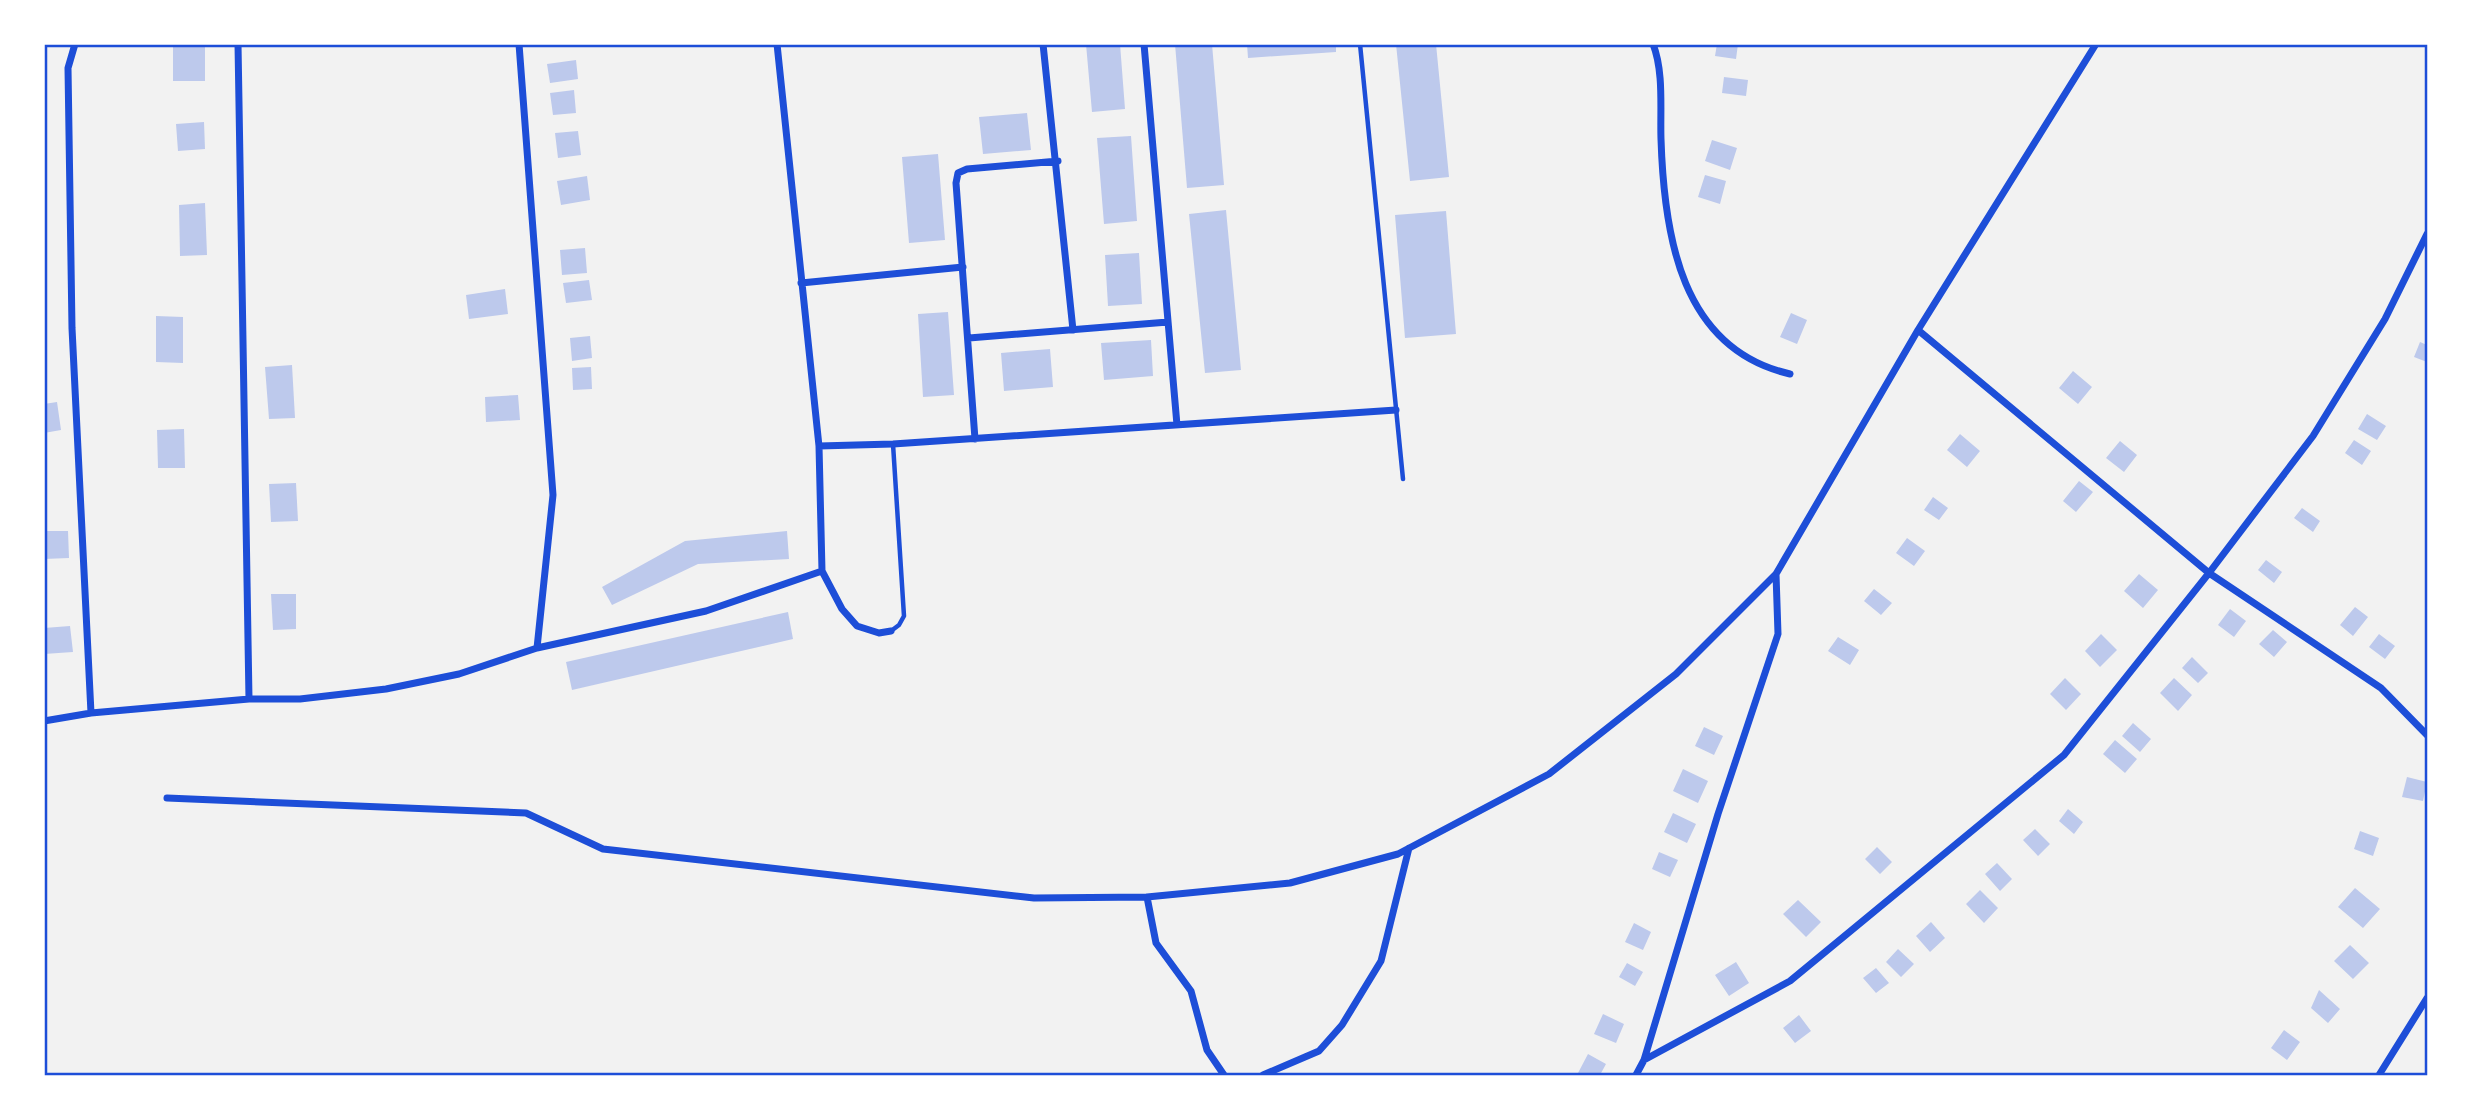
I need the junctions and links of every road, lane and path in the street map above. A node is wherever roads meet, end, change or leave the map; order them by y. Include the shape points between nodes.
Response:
1 (75, 44) edge
2 (238, 44) edge
3 (519, 44) edge
4 (777, 44) edge
5 (1043, 44) edge
6 (1144, 44) edge
7 (1360, 44) edge
8 (1653, 44) edge
9 (2096, 44) edge
10 (1058, 161) junction
11 (2427, 234) edge
12 (963, 267) junction
13 (801, 283) junction
14 (1168, 322) junction
15 (1073, 330) junction
16 (1918, 330) junction
17 (969, 338) junction
18 (1790, 373) dead end
19 (1396, 410) junction
20 (1177, 425) junction
21 (975, 439) junction
22 (893, 444) junction
23 (819, 446) junction
24 (1403, 479) dead end
25 (822, 571) junction
26 (2209, 573) junction
27 (1776, 574) junction
28 (891, 631) joint
29 (537, 648) junction
30 (249, 699) junction
31 (91, 713) junction
32 (44, 721) edge
33 (2427, 735) edge
34 (167, 798) dead end
35 (1409, 848) junction
36 (1147, 897) junction
37 (2427, 998) edge
38 (1644, 1060) junction
39 (1224, 1075) edge
40 (1263, 1075) edge
41 (1636, 1075) edge
42 (2379, 1075) edge

1 - 31 street via 68,68 72,328
2 - 30 street
3 - 29 street via 553,495
4 - 13 street
5 - 10 street
6 - 14 street
7 - 19 lane
8 - 18 street via 1675,256 1702,318 1731,349 1766,368
9 - 16 street
10 - 12 street via 958,173
10 - 15 street
11 - 26 street via 2385,319 2312,436
12 - 13 street
12 - 17 street
13 - 23 street
14 - 15 street
14 - 20 street
15 - 17 street
16 - 26 street
16 - 27 street
17 - 21 street
19 - 20 street
19 - 24 lane
20 - 21 street
21 - 22 street
22 - 23 street
22 - 28 lane via 904,616
23 - 25 street
25 - 28 street via 842,609 857,626 879,633
25 - 29 street via 706,611
26 - 33 street via 2381,688
26 - 38 street via 2064,755 1790,981
27 - 35 street via 1676,674 1549,774
27 - 38 street via 1778,634
29 - 30 street via 459,674 386,690
30 - 31 street
31 - 32 street
34 - 36 street via 526,813 603,849 1034,898
35 - 36 street via 1290,883
35 - 40 street via 1381,961 1342,1025 1319,1051
36 - 39 street via 1156,943 1191,990 1207,1050
37 - 42 street
38 - 41 street

